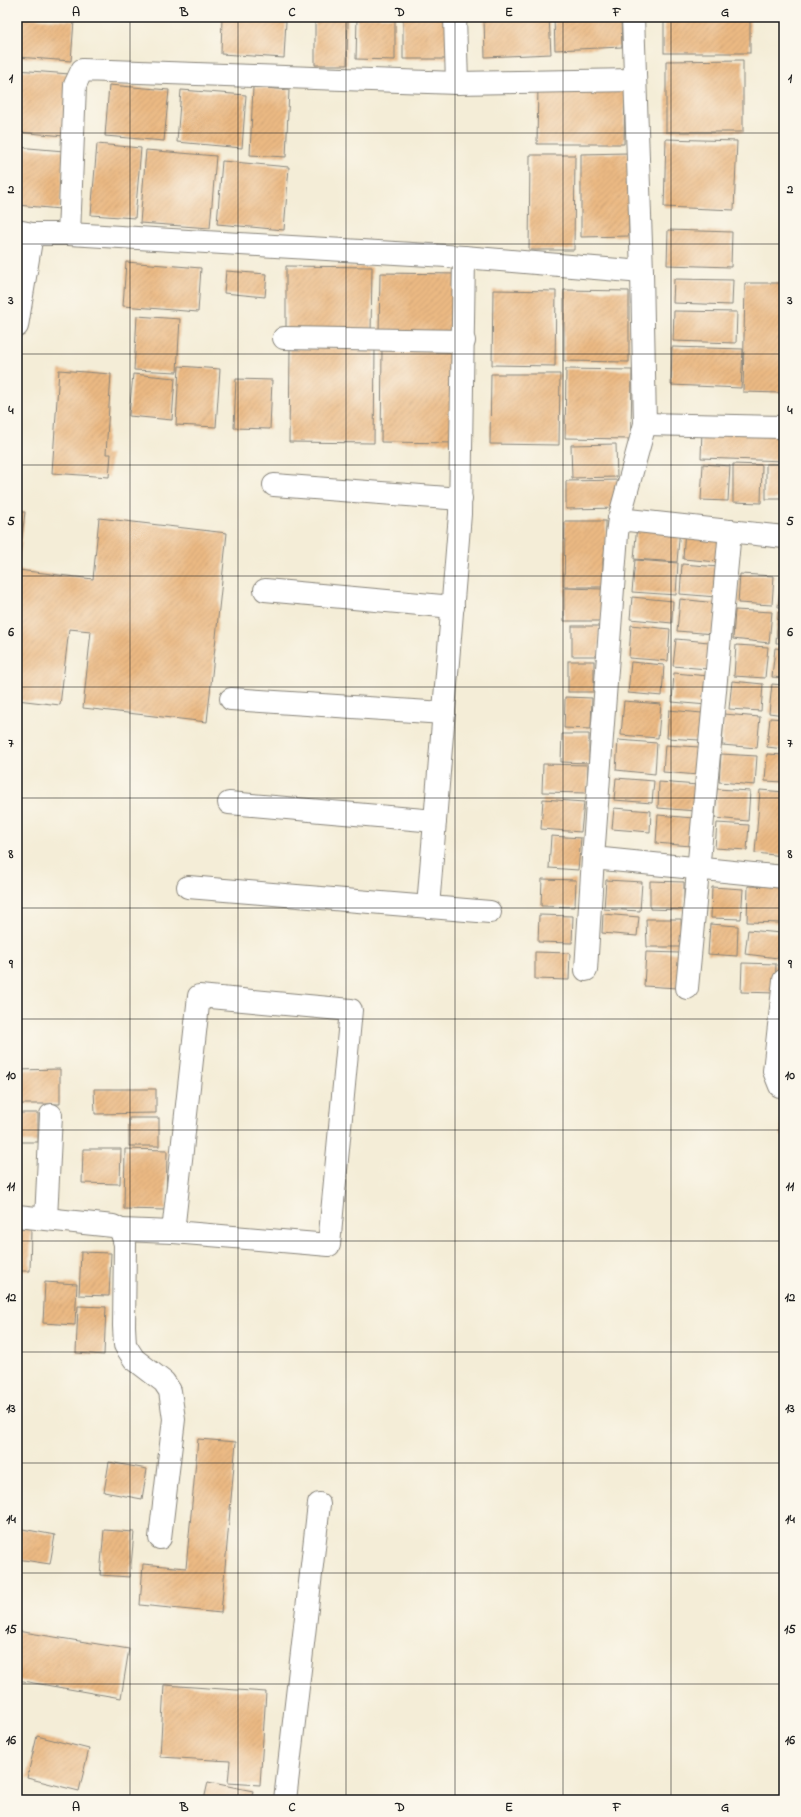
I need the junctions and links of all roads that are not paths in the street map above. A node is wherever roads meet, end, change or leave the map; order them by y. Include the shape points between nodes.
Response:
1 (455, 17) edge
2 (633, 17) edge
3 (635, 80) junction
4 (457, 83) junction
5 (24, 233) edge
6 (69, 234) junction
7 (464, 258) junction
8 (642, 272) junction
9 (17, 326) edge
10 (284, 338) dead end
11 (464, 341) junction
12 (645, 424) junction
13 (784, 427) edge
14 (274, 485) dead end
15 (461, 499) junction
16 (619, 520) junction
17 (730, 531) junction
18 (784, 537) edge
19 (265, 590) dead end
20 (453, 607) junction
21 (231, 699) dead end
22 (444, 713) junction
23 (229, 803) dead end
24 (435, 822) junction
25 (593, 858) junction
26 (699, 869) junction
27 (784, 877) edge
28 (188, 887) dead end
29 (428, 907) junction
30 (490, 912) dead end
31 (586, 970) dead end
32 (784, 980) edge
33 (687, 988) dead end
34 (784, 1086) edge
35 (51, 1115) dead end
36 (17, 1216) edge
37 (46, 1219) junction
38 (122, 1230) junction
39 (174, 1232) junction
40 (319, 1504) dead end
41 (160, 1538) dead end
42 (285, 1800) edge

1 - 4 street
2 - 3 street
3 - 4 street
3 - 8 street
4 - 6 street via 82,70 75,85
5 - 6 street
5 - 9 street
6 - 7 street
7 - 8 street
7 - 11 street
8 - 12 street
10 - 11 street
11 - 15 street
12 - 13 street
12 - 16 street
14 - 15 street
15 - 20 street
16 - 17 street
16 - 25 street
17 - 18 street
17 - 26 street
19 - 20 street
20 - 22 street
21 - 22 street
22 - 24 street
23 - 24 street
24 - 29 street
25 - 26 street
25 - 31 street
26 - 27 street
26 - 33 street
28 - 29 street
29 - 30 street
32 - 34 street via 774,1071 780,1086
35 - 37 street
36 - 37 street
37 - 38 street via 113,1226
38 - 39 street
38 - 41 street via 125,1244 126,1345 134,1359 164,1382 170,1391 174,1419
39 - 39 street via 330,1245 351,1010 199,996
40 - 42 street

